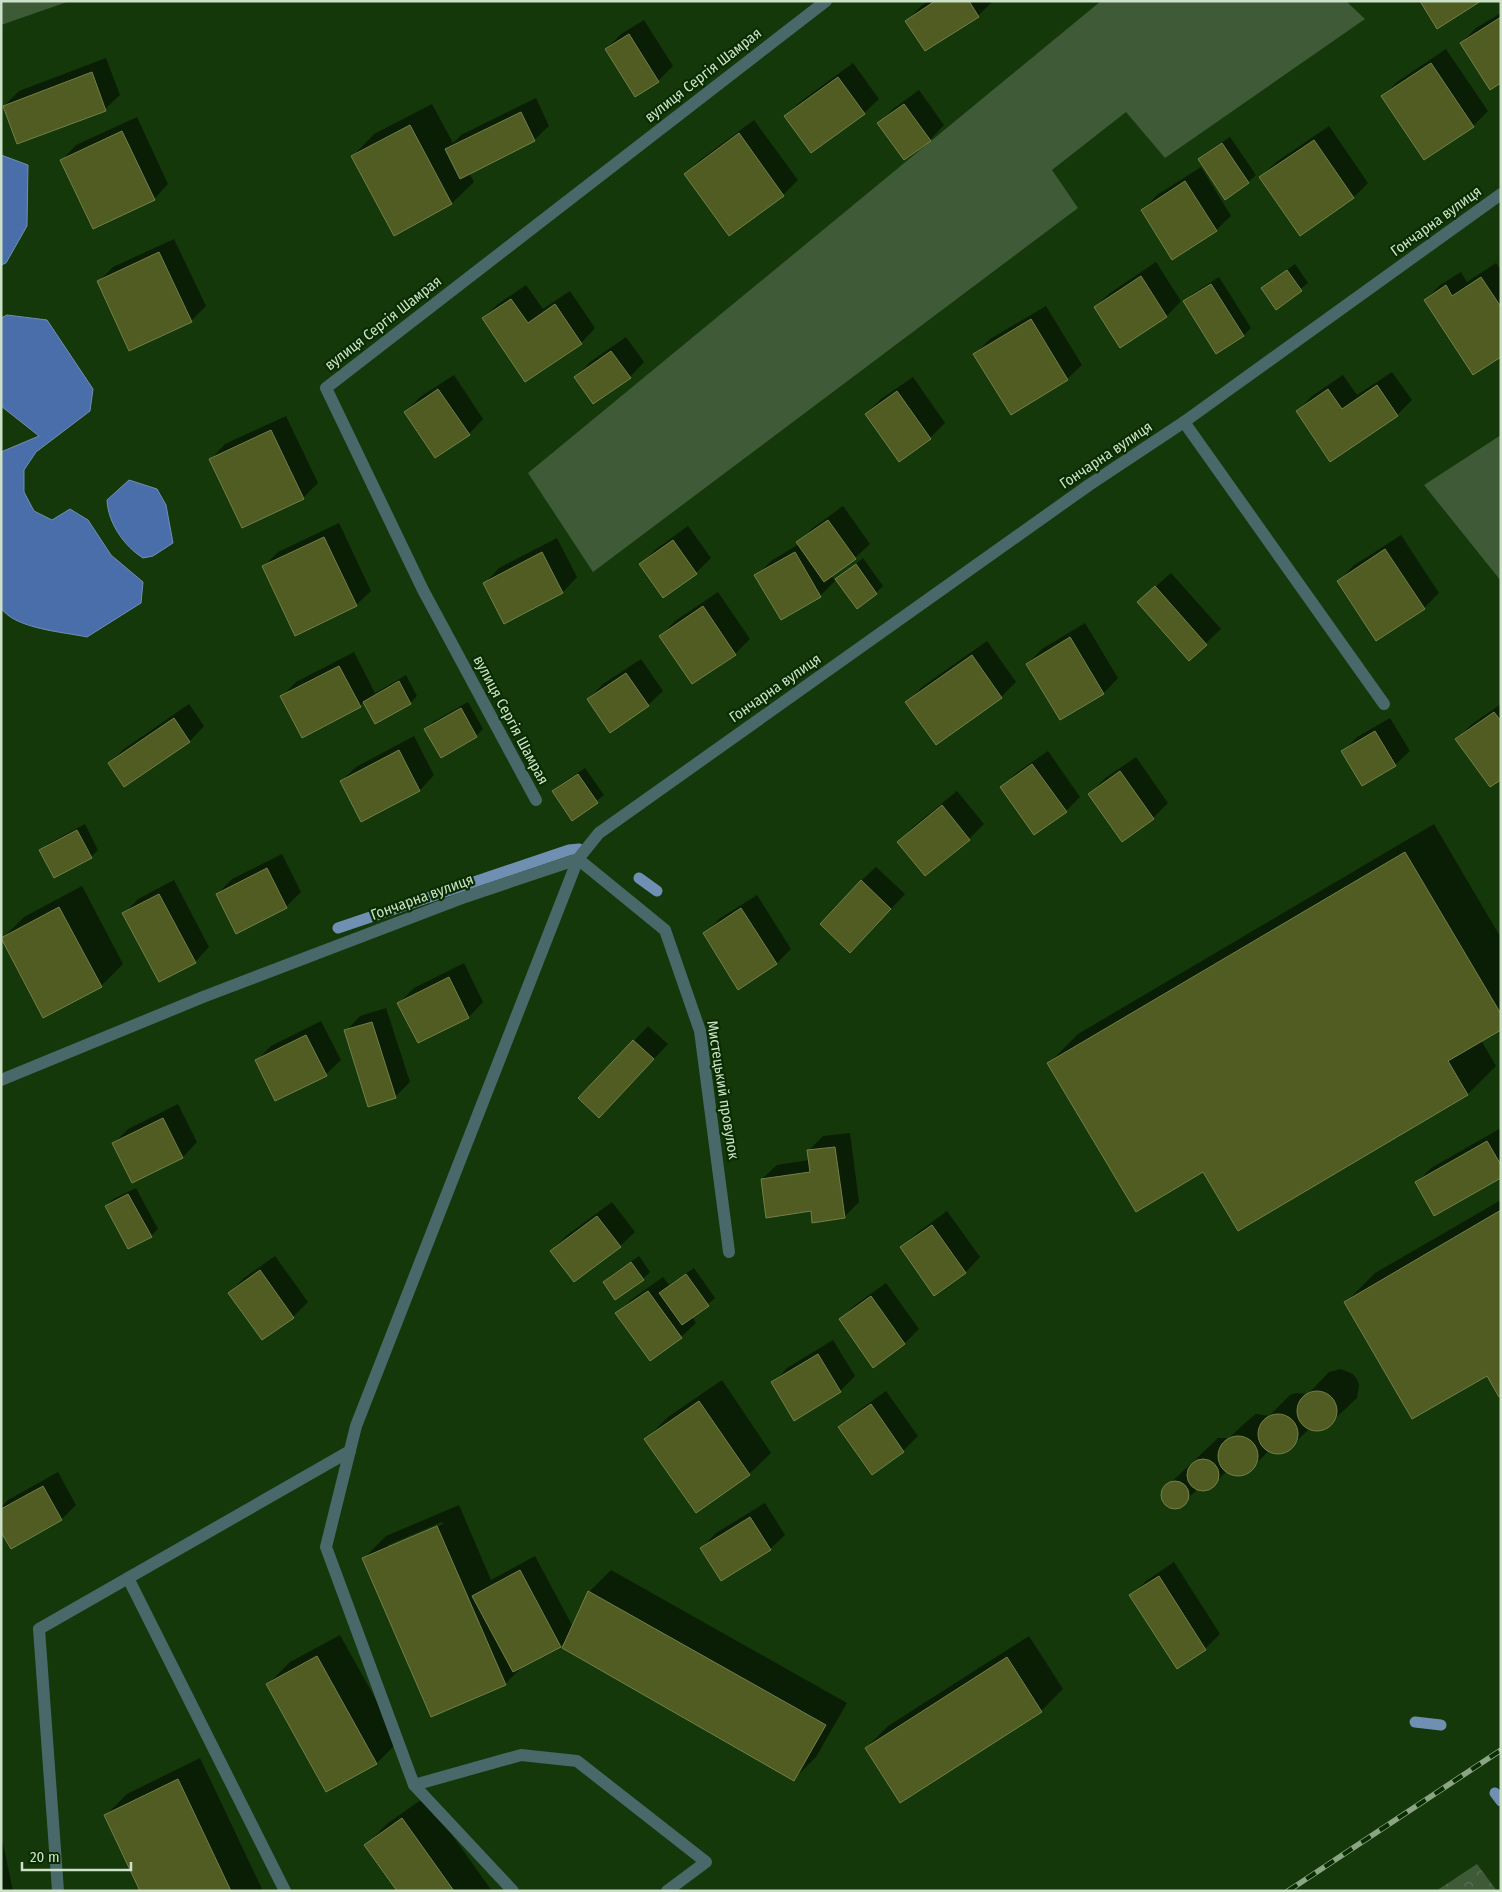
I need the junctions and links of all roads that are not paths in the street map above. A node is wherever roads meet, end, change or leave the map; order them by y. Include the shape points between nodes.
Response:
1 (826, 1) edge
2 (1501, 194) edge
3 (1184, 422) junction
4 (1384, 704) dead end
5 (536, 800) dead end
6 (578, 859) junction
7 (1, 1080) edge
8 (729, 1252) dead end
9 (350, 1451) junction
10 (128, 1578) junction
11 (414, 1784) junction
12 (58, 1891) edge
13 (285, 1891) edge
14 (513, 1891) edge
15 (667, 1891) edge

1 - 5 street, вулиця Сергія Шамрая via 326,388 423,590
2 - 3 street, Гончарна вулиця
3 - 4 street
3 - 6 street, Гончарна вулиця via 1089,485 599,833
6 - 7 street, Гончарна вулиця via 464,897 203,997
6 - 8 street, Мистецький провулок via 665,930 700,1031
6 - 9 street via 356,1426
9 - 10 street
9 - 11 street via 326,1547
10 - 12 street via 39,1629
10 - 13 street
11 - 14 street
11 - 15 street via 521,1756 577,1760 706,1862

